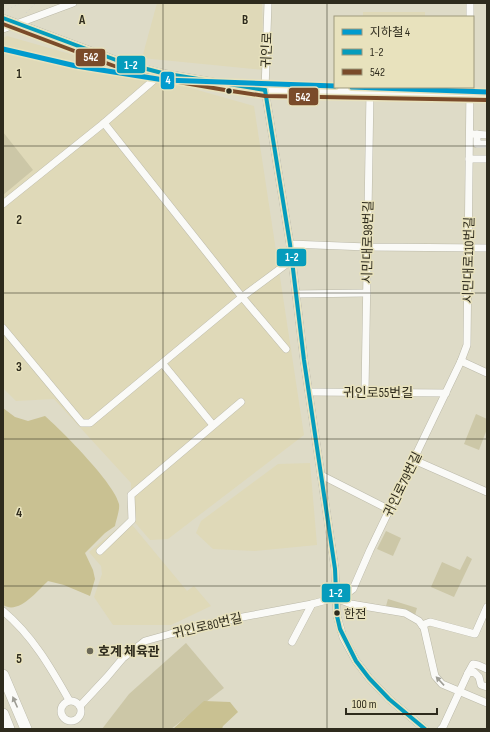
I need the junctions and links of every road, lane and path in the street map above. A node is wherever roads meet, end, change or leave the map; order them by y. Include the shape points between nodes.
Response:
1 (21, 3) edge
2 (73, 3) edge
3 (268, 3) edge
4 (470, 3) edge
5 (3, 11) edge
6 (470, 16) edge
7 (3, 18) edge
8 (15, 23) junction
9 (3, 28) edge
10 (162, 73) junction
11 (265, 90) junction
12 (470, 90) edge
13 (370, 92) junction
14 (487, 94) edge
15 (104, 123) junction
16 (473, 134) junction
17 (487, 135) edge
18 (487, 144) edge
19 (469, 159) junction
20 (487, 159) edge
21 (3, 204) edge
22 (290, 244) junction
23 (367, 247) junction
24 (468, 248) junction
25 (487, 248) edge
26 (292, 260) junction
27 (367, 293) junction
28 (296, 294) junction
29 (242, 297) junction
30 (3, 328) edge
31 (286, 349) dead end
32 (461, 361) junction
33 (163, 364) junction
34 (487, 373) edge
35 (309, 392) junction
36 (366, 392) junction
37 (446, 392) junction
38 (241, 402) dead end
39 (213, 425) junction
40 (414, 460) junction
41 (321, 475) junction
42 (487, 492) edge
43 (390, 510) junction
44 (100, 551) dead end
45 (336, 598) junction
46 (312, 604) junction
47 (487, 607) edge
48 (3, 611) edge
49 (422, 625) junction
50 (292, 642) dead end
51 (487, 669) edge
52 (468, 673) junction
53 (3, 675) edge
54 (479, 677) junction
55 (487, 687) edge
56 (459, 692) junction
57 (69, 700) junction
58 (487, 703) edge
59 (80, 706) junction
60 (3, 714) edge
61 (76, 720) junction
62 (9, 729) edge
63 (26, 729) edge
64 (75, 729) edge
65 (425, 729) edge
66 (441, 729) edge

1 - 5 path
2 - 8 street
3 - 11 street, 귀인로
4 - 6 street
7 - 8 street
8 - 9 street
8 - 10 street
10 - 11 street
10 - 15 street
11 - 13 street
11 - 22 street, 귀인로
12 - 13 street
12 - 14 street
12 - 16 street, 시민대로110번길
13 - 23 street, 시민대로98번길
15 - 21 street
15 - 29 street
16 - 17 street
16 - 18 street via 477,144
16 - 19 street, 시민대로110번길
19 - 20 street
19 - 24 street, 시민대로110번길
22 - 23 street
22 - 26 street, 귀인로
23 - 24 street
23 - 27 street, 시민대로98번길
24 - 25 street
24 - 32 street, 시민대로110번길 via 467,345
26 - 28 street, 귀인로
26 - 29 street
27 - 28 street
27 - 36 street, 시민대로98번길
28 - 35 street, 귀인로
29 - 31 street
29 - 33 street
30 - 33 street via 82,423 90,423
32 - 34 street
32 - 37 street, 귀인로79번길
33 - 39 street
35 - 36 street, 귀인로55번길
35 - 41 street, 귀인로
36 - 37 street, 귀인로55번길
37 - 40 street, 귀인로79번길
38 - 39 street
39 - 44 street via 131,495 132,520
40 - 42 street
40 - 43 street, 귀인로79번길
41 - 43 street
41 - 45 street, 귀인로 via 335,569
43 - 45 street, 귀인로79번길 via 353,589
45 - 46 street, 귀인로80번길
45 - 49 street via 351,604 405,613
45 - 65 street, 귀인로 via 340,629 356,661 383,694
46 - 50 street
46 - 59 street, 귀인로80번길 via 232,619 145,641 123,658
47 - 49 street via 475,634 430,622
48 - 57 street via 32,642
56 -> 49 street via 442,684 435,676
51 - 52 street via 472,664
51 - 54 street
52 - 54 street via 474,672
52 - 56 street
63 -> 53 highway
54 - 55 street via 482,685
56 - 58 street
56 - 66 street
57 - 59 street via 77,702
57 - 61 street via 61,706 60,713 66,720
59 - 61 street via 81,714
60 - 62 highway
61 - 64 street

